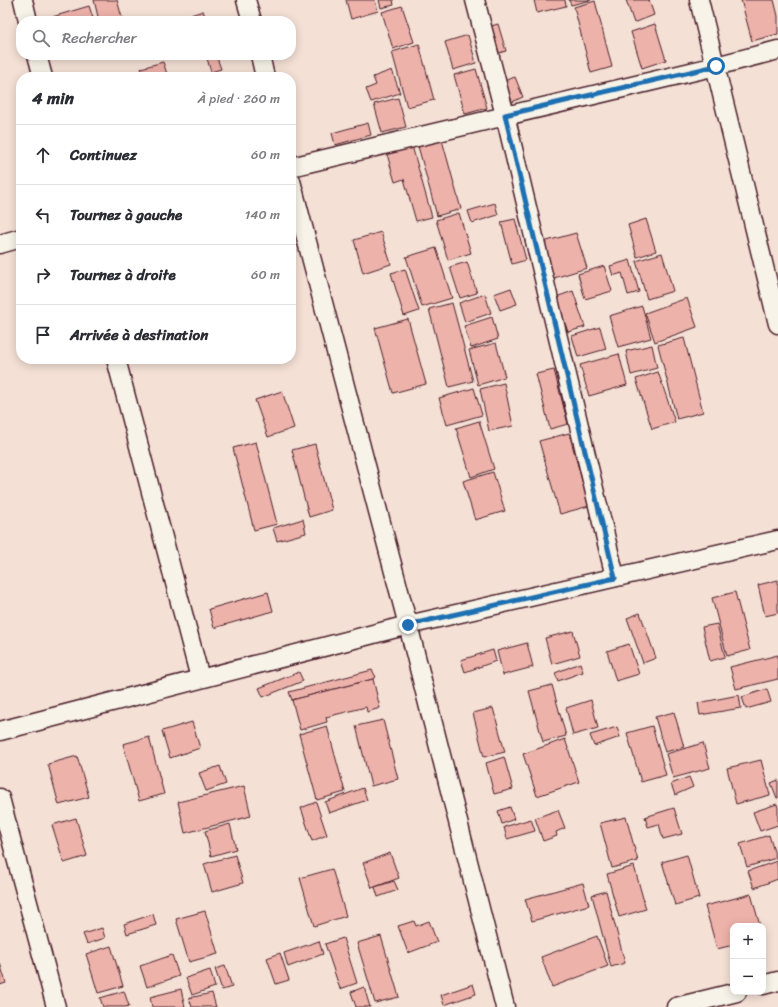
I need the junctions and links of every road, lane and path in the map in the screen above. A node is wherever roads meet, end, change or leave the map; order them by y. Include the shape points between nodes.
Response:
1 (23, 0) edge
2 (246, 0) edge
3 (475, 0) edge
4 (699, 0) edge
5 (27, 16) edge
6 (251, 16) edge
7 (778, 50) edge
8 (38, 60) edge
9 (261, 60) edge
10 (716, 66) junction
11 (42, 72) edge
12 (264, 72) edge
13 (505, 115) junction
14 (296, 166) edge
15 (296, 200) edge
16 (16, 239) edge
17 (0, 244) edge
18 (778, 324) edge
19 (117, 364) edge
20 (778, 540) edge
21 (615, 578) junction
22 (408, 625) junction
23 (200, 678) junction
24 (0, 731) edge
25 (0, 798) edge
26 (778, 981) edge
27 (766, 984) edge
28 (730, 994) edge
29 (56, 1007) edge
30 (505, 1007) edge
31 (676, 1007) edge

1 - 5 street
2 - 6 street
3 - 13 street
4 - 10 street
7 - 10 street
8 - 11 street
9 - 12 street
10 - 13 street
10 - 18 street
13 - 14 street
13 - 21 street
15 - 22 street
16 - 17 street
19 - 23 street
20 - 21 street
21 - 22 street
22 - 23 street
22 - 30 street
23 - 24 street
25 - 29 street
26 - 27 street
28 - 31 street

